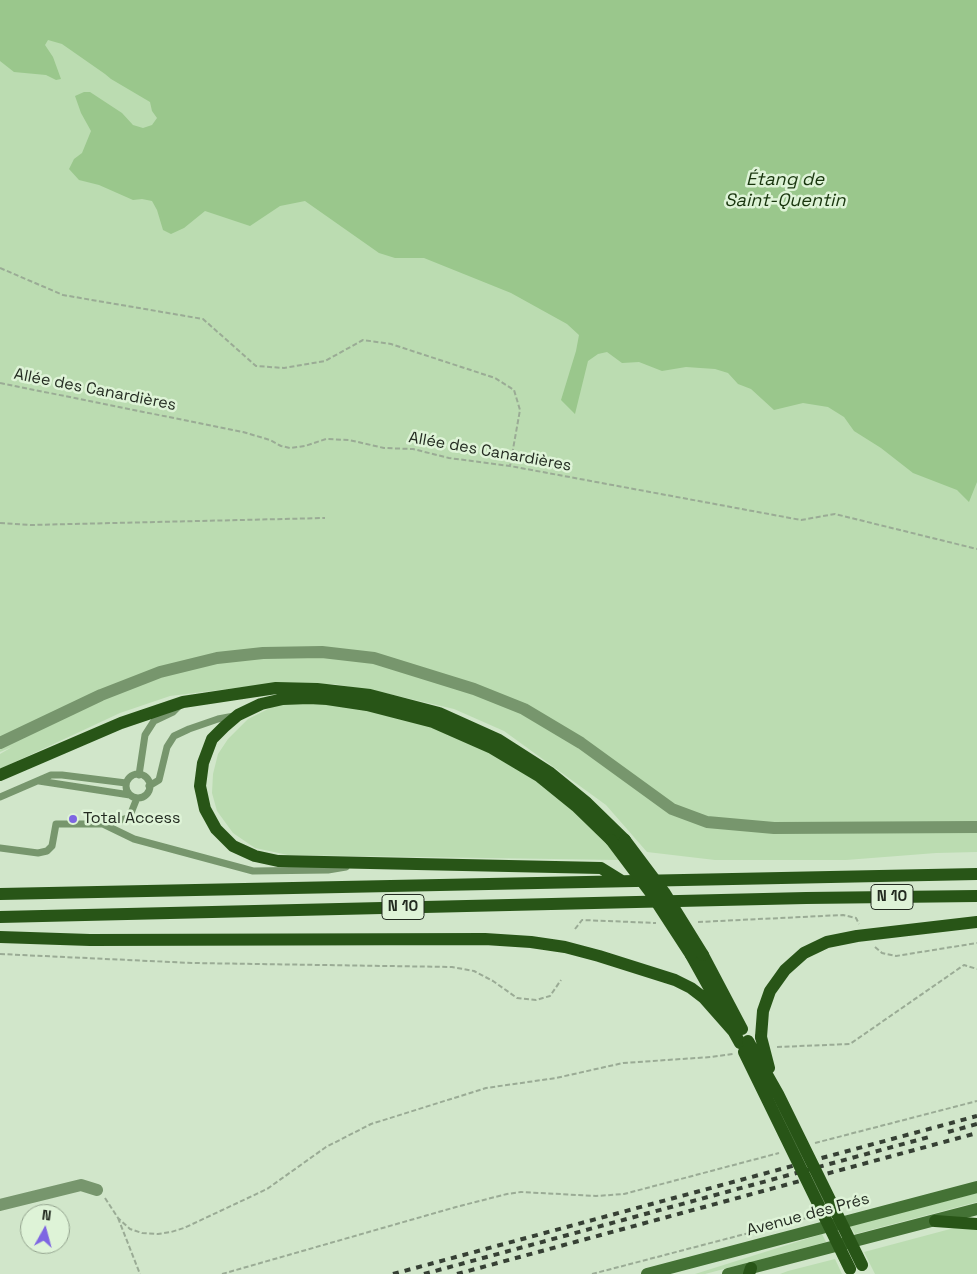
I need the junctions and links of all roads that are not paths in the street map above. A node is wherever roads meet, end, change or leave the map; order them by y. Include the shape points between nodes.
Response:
1 (183, 702) junction
2 (238, 715) junction
3 (0, 742) edge
4 (0, 775) edge
5 (139, 775) junction
6 (38, 781) junction
7 (126, 783) junction
8 (149, 786) junction
9 (0, 797) edge
10 (134, 797) junction
11 (103, 824) junction
12 (977, 826) edge
13 (0, 848) edge
14 (376, 863) junction
15 (977, 874) edge
16 (622, 881) junction
17 (0, 894) edge
18 (977, 896) edge
19 (0, 917) edge
20 (977, 922) edge
21 (0, 937) edge
22 (697, 955) junction
23 (740, 1042) junction
24 (778, 1094) junction
25 (977, 1188) edge
26 (97, 1190) road end
27 (0, 1205) edge
28 (977, 1209) edge
29 (935, 1221) junction
30 (977, 1224) edge
31 (865, 1269) edge
32 (750, 1271) edge
33 (851, 1272) edge
34 (646, 1274) edge
35 (728, 1274) edge

1 - 4 main road via 121,723
1 - 5 lane via 173,712 154,722 145,735
1 - 22 main road, bridge via 276,688 370,695 439,713 499,740 549,772 587,802 625,840 664,892
2 - 8 lane via 174,736 167,747 159,780
2 - 14 main road via 212,739 203,764 200,786 216,829 233,846 255,856 278,861
2 - 22 main road, bridge via 261,704 284,699 327,699 367,705 433,722 492,748 539,776 611,840
3 - 12 street via 101,695 160,672 217,658 322,652 374,658 474,689 524,709 581,743 672,809 707,822 774,828
5 - 7 lane via 132,776
5 - 8 lane
6 - 7 lane via 62,774
6 - 9 lane
6 - 10 lane
7 - 10 lane via 126,789
8 - 10 lane via 146,794
10 - 11 lane via 129,818
11 - 13 lane via 56,824 52,846 47,851 38,853
11 - 14 lane via 134,839 253,870 328,870
14 - 16 main road via 601,868
15 - 16 main road, N 10
16 - 17 main road, N 10
18 - 19 main road, N 10
20 - 24 main road, bridge via 857,936 827,942 804,953 785,970 770,992 763,1011 761,1037
21 - 23 main road via 90,940 484,939 531,942 582,952 675,980 704,998
22 - 23 main road
23 - 24 main road, bridge
23 - 33 main road, bridge
24 - 31 main road, bridge
25 - 34 main road, Avenue des Prés
26 - 27 street via 81,1185
28 - 29 main road
29 - 30 main road
29 - 32 main road
32 - 35 main road

